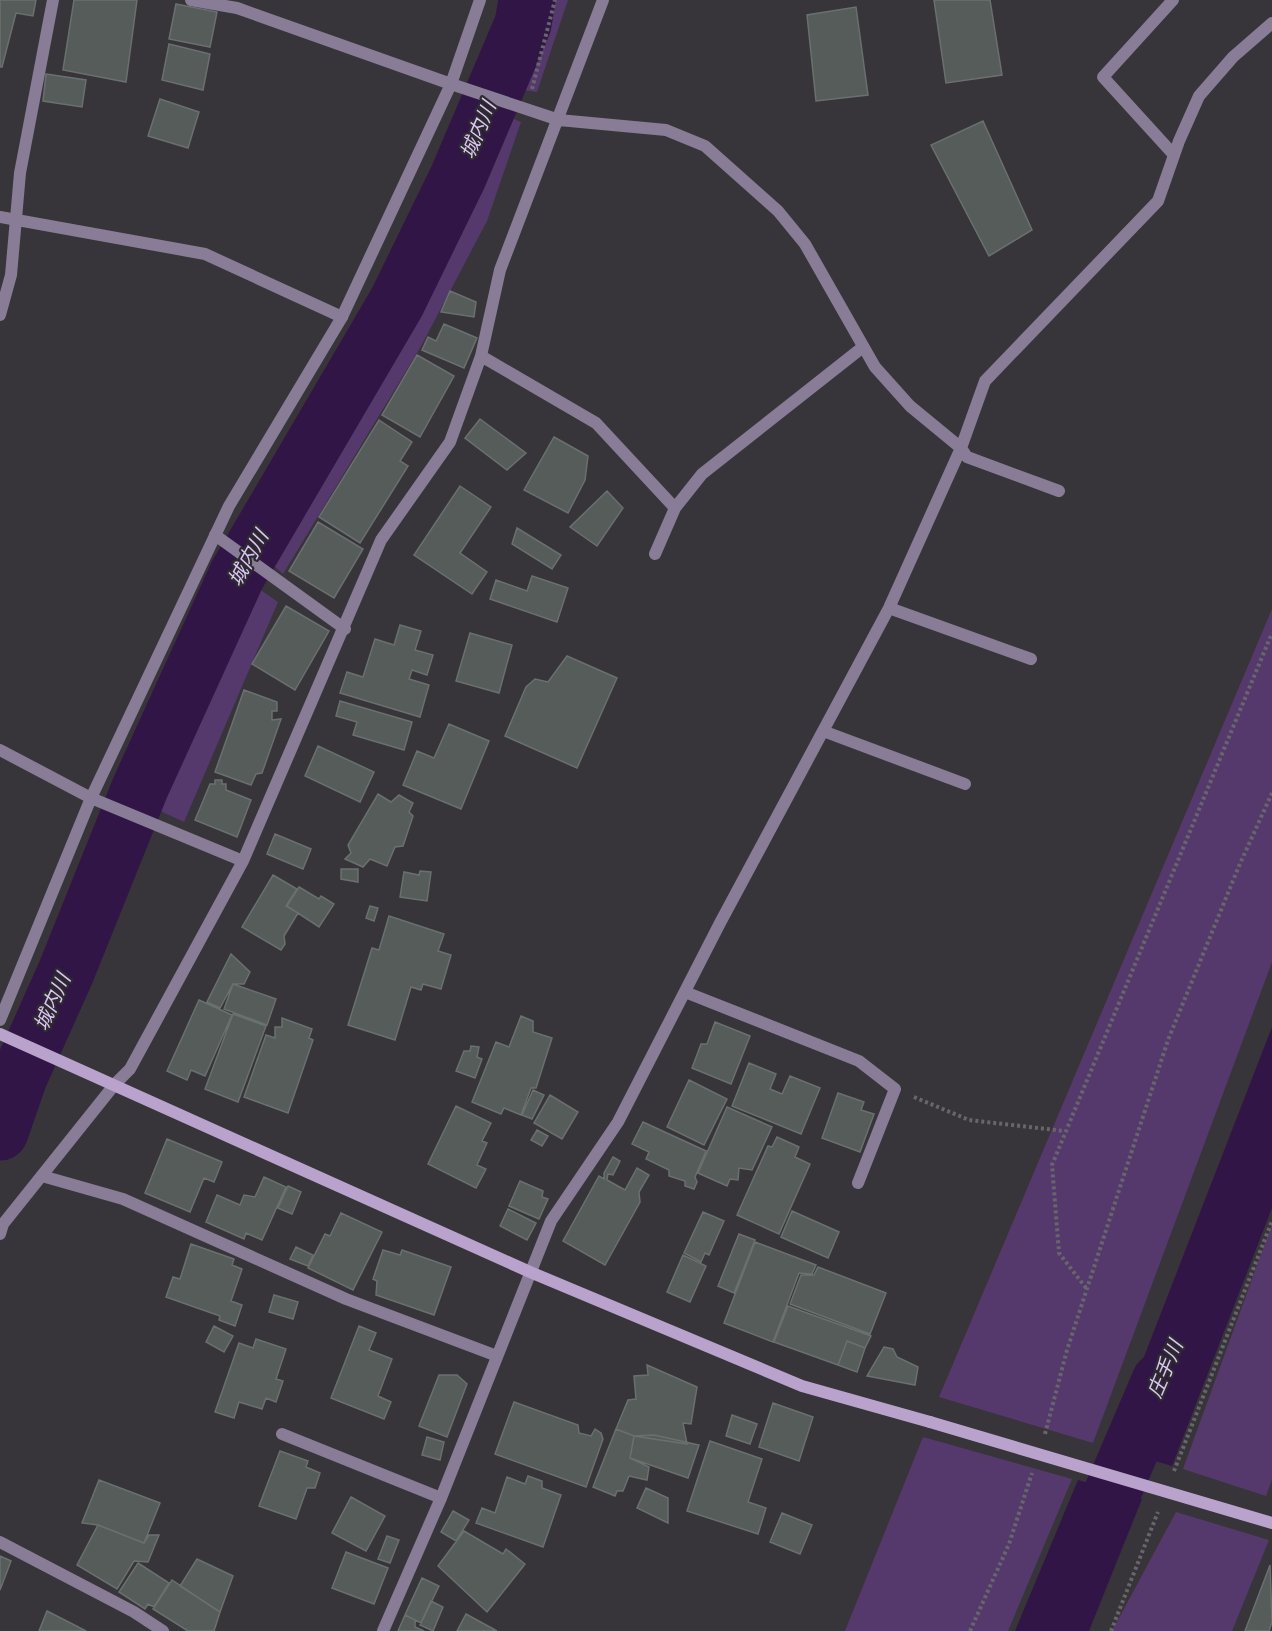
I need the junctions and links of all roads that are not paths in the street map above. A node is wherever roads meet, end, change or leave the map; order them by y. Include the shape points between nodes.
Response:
1 (52, 0) edge
2 (191, 0) edge
3 (480, 0) edge
4 (603, 0) edge
5 (1173, 0) edge
6 (1272, 23) edge
7 (451, 84) junction
8 (559, 120) junction
9 (1174, 156) junction
10 (0, 217) edge
11 (16, 220) junction
12 (0, 315) edge
13 (342, 317) junction
14 (863, 347) junction
15 (481, 356) junction
16 (961, 448) junction
17 (1059, 490) dead end
18 (675, 508) junction
19 (215, 535) junction
20 (655, 554) dead end
21 (889, 608) junction
22 (345, 629) junction
23 (1031, 659) dead end
24 (823, 732) junction
25 (0, 750) edge
26 (965, 784) dead end
27 (91, 798) junction
28 (243, 861) junction
29 (685, 992) junction
30 (0, 1020) edge
31 (0, 1034) edge
32 (115, 1084) junction
33 (42, 1176) junction
34 (858, 1183) dead end
35 (0, 1234) edge
36 (530, 1272) junction
37 (497, 1356) junction
38 (282, 1434) dead end
39 (441, 1498) junction
40 (1272, 1523) edge
41 (0, 1542) edge
42 (163, 1631) edge
43 (383, 1631) edge

1 - 11 street via 20,173
2 - 7 street via 237,8
3 - 7 street
4 - 8 street
5 - 9 street via 1103,77
6 - 9 street via 1233,57 1199,96
7 - 8 street
7 - 13 street
8 - 14 street via 666,130 705,146 778,211 804,244
8 - 15 street via 500,270
9 - 16 street via 1158,201 985,381
10 - 11 street
11 - 12 street via 11,275
11 - 13 street via 205,254
13 - 19 street
14 - 16 street via 875,367 910,406
14 - 18 street via 702,474
15 - 18 street via 596,423
15 - 22 street via 450,442 381,540
16 - 17 street via 967,456
16 - 21 street
18 - 20 street
19 - 22 street
19 - 27 street
21 - 23 street
21 - 24 street
22 - 28 street
24 - 26 street
24 - 29 street
25 - 27 street
27 - 28 street
27 - 30 street
28 - 32 street via 130,1069
29 - 34 street via 859,1061 895,1089
29 - 36 street via 618,1122 551,1221
31 - 32 street
32 - 33 street
32 - 36 street
33 - 35 street via 3,1224
33 - 37 street via 123,1199 346,1299
36 - 37 street
36 - 40 street, bridge via 802,1386
37 - 39 street
38 - 39 street
39 - 43 street
41 - 42 street

